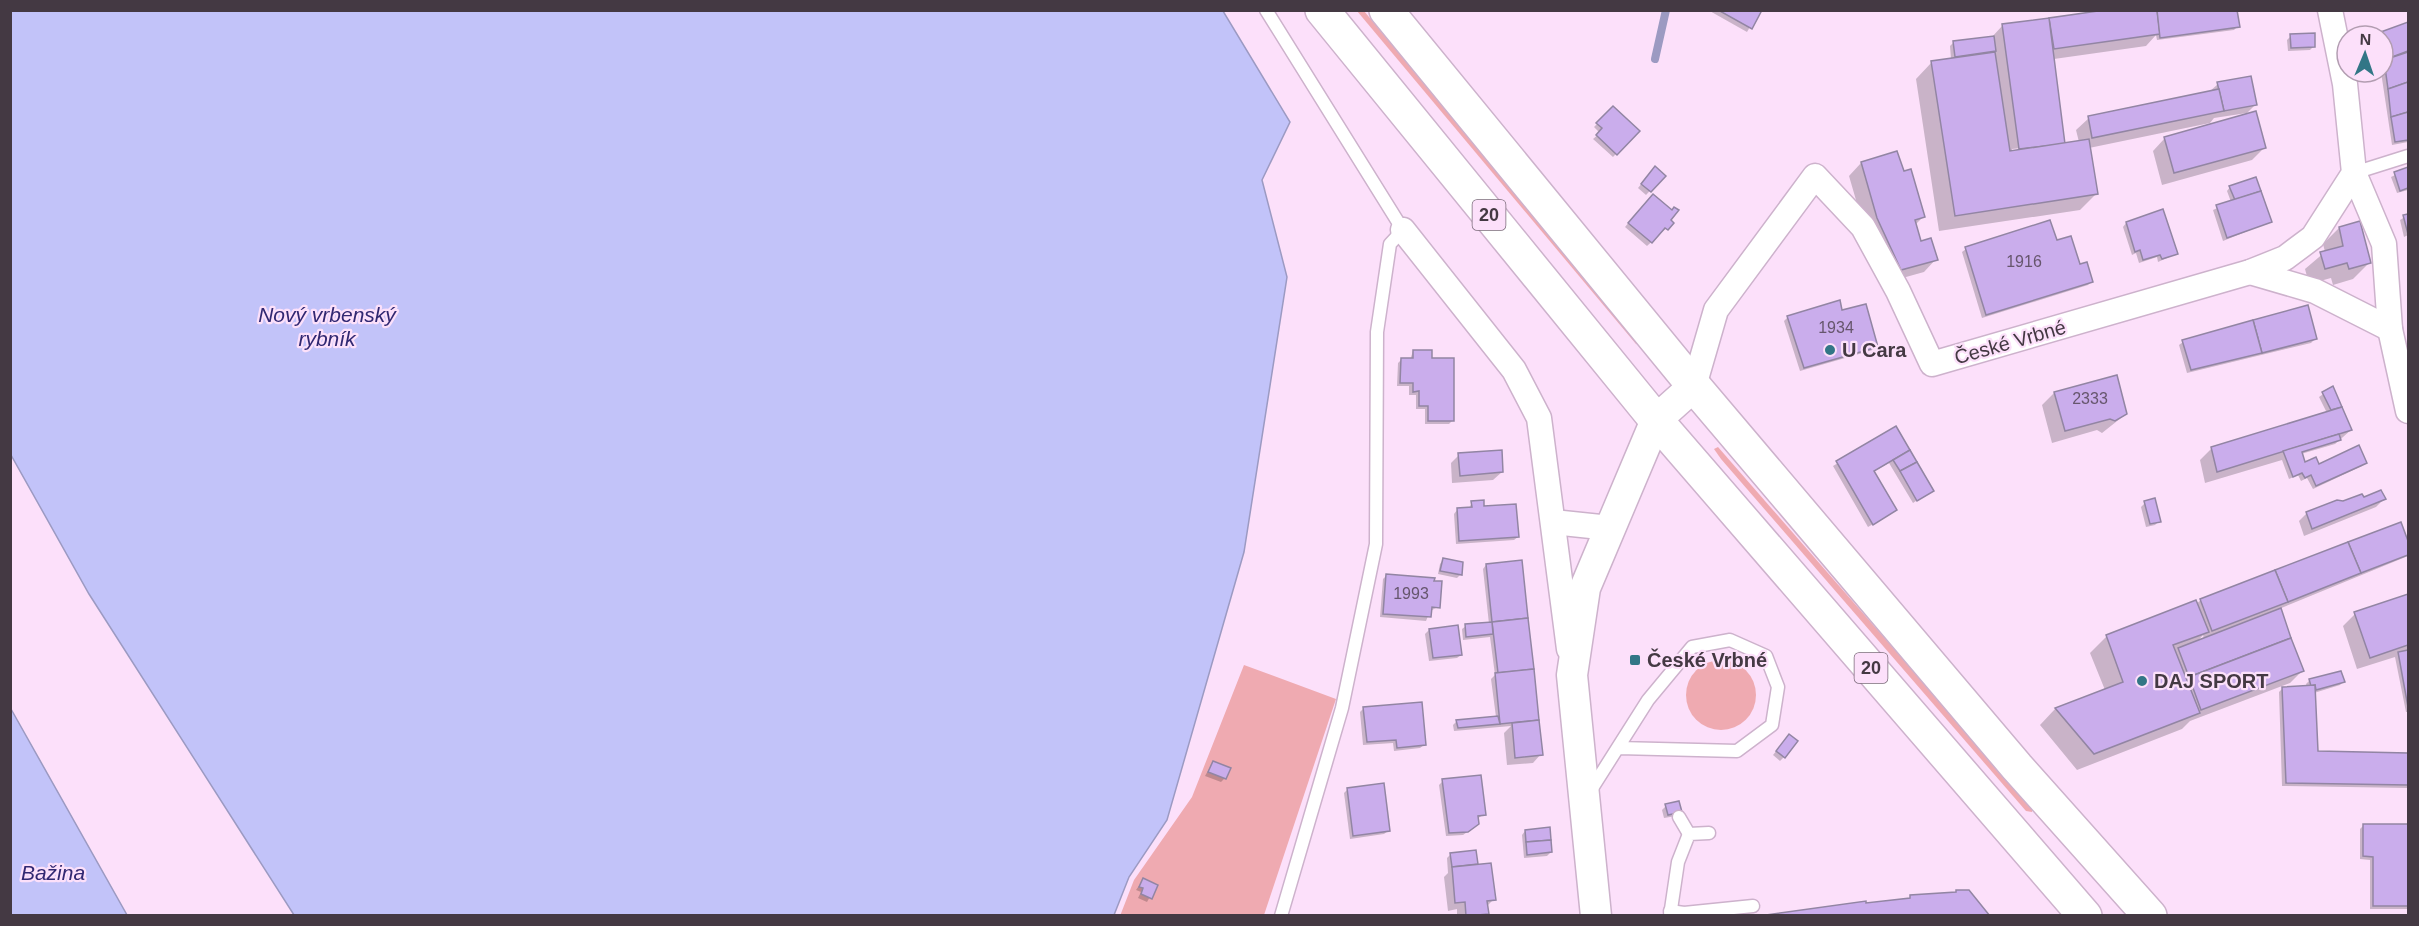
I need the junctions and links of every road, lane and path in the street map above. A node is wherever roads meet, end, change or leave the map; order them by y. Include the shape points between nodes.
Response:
1 (1266, 10) edge
2 (1322, 10) edge
3 (1386, 10) edge
4 (2330, 10) edge
5 (2409, 156) edge
6 (2354, 173) junction
7 (1403, 230) junction
8 (2250, 272) junction
9 (2390, 329) junction
10 (1695, 386) junction
11 (2409, 411) edge
12 (1656, 420) junction
13 (1554, 522) junction
14 (1610, 528) junction
15 (1572, 675) junction
16 (1619, 748) junction
17 (1584, 801) junction
18 (1679, 817) dead end
19 (1709, 832) dead end
20 (1689, 834) junction
21 (1754, 906) dead end
22 (1670, 913) edge
23 (1281, 915) edge
24 (1596, 915) edge
25 (2085, 915) edge
26 (2150, 915) edge

1 - 7 lane
2 - 12 main road, 20
3 - 10 main road, 20
4 - 6 street via 2345,84
5 - 6 lane
6 - 8 street, České Vrbné via 2313,237 2285,258
6 - 9 street via 2384,244
7 - 13 street via 1514,370 1539,418
7 - 23 lane via 1390,244 1377,332 1376,544 1342,708
8 - 9 street via 2314,291
8 - 10 street, České Vrbné via 1932,364 1863,227 1815,176 1716,310
9 - 11 street
10 - 12 street
10 - 26 main road, 20 via 2017,767
12 - 14 street
12 - 25 main road, 20
13 - 14 street
13 - 15 street
14 - 15 street via 1585,588
15 - 17 street
16 - 16 lane via 1737,751 1772,725 1778,687 1766,656 1730,640 1692,647 1648,700
16 - 17 lane
17 - 24 street
18 - 20 lane
19 - 20 lane
20 - 22 lane via 1678,862
21 - 22 lane

